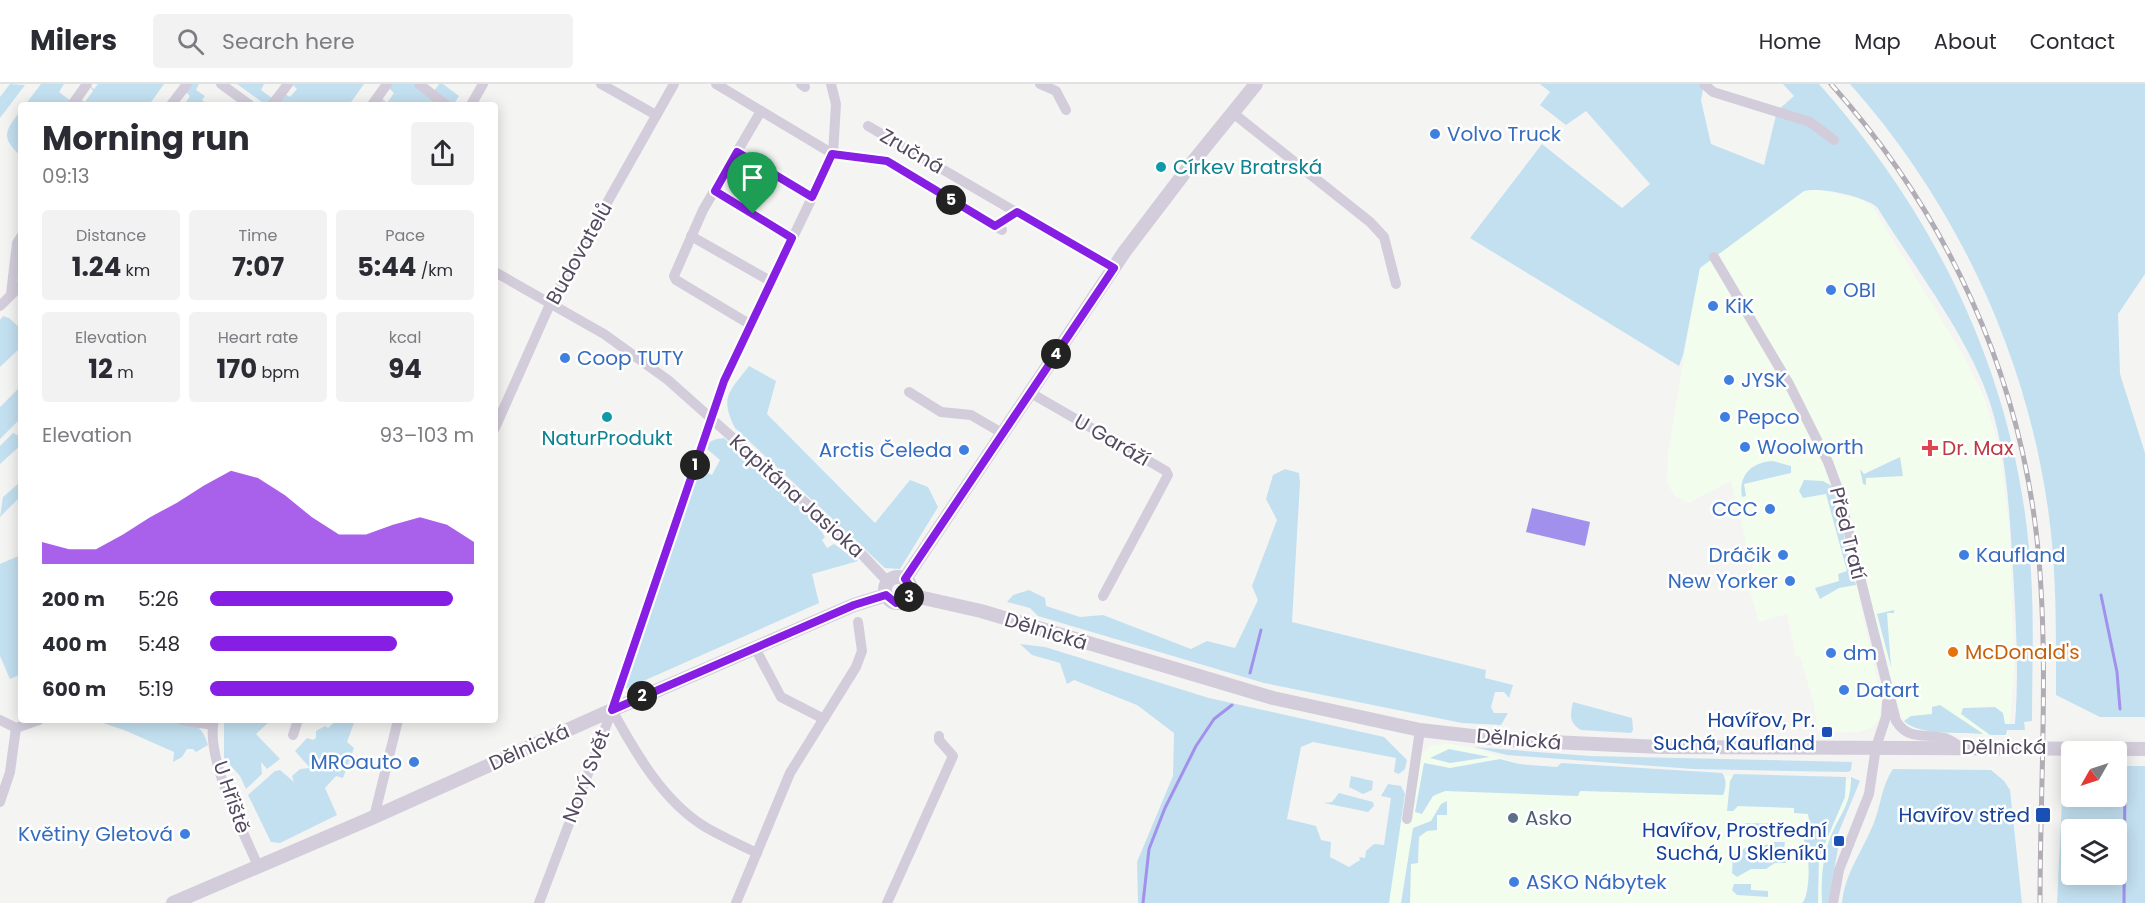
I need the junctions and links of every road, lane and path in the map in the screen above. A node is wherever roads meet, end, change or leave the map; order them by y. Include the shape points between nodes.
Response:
1 (87, 84) edge
2 (187, 84) edge
3 (221, 84) edge
4 (288, 84) edge
5 (387, 84) edge
6 (418, 84) edge
7 (483, 84) edge
8 (601, 84) edge
9 (674, 84) edge
10 (716, 84) edge
11 (831, 84) edge
12 (1040, 84) edge
13 (1256, 84) edge
14 (1704, 84) edge
15 (1059, 88) edge
16 (74, 102) edge
17 (173, 102) edge
18 (245, 102) edge
19 (274, 102) edge
20 (374, 102) edge
21 (442, 102) edge
22 (473, 102) edge
23 (1066, 110) dead end
24 (761, 111) junction
25 (1233, 113) junction
26 (656, 115) junction
27 (868, 126) dead end
28 (1834, 140) dead end
29 (737, 152) junction
30 (832, 154) junction
31 (715, 191) junction
32 (812, 197) junction
33 (1017, 212) junction
34 (691, 236) junction
35 (792, 238) junction
36 (18, 242) edge
37 (1714, 257) dead end
38 (1114, 268) junction
39 (498, 274) edge
40 (772, 282) junction
41 (1396, 284) dead end
42 (18, 288) edge
43 (11, 294) junction
44 (551, 302) junction
45 (0, 306) edge
46 (751, 325) junction
47 (909, 392) dead end
48 (1029, 392) junction
49 (711, 418) junction
50 (498, 421) edge
51 (1002, 433) junction
52 (905, 579) junction
53 (887, 589) junction
54 (910, 595) junction
55 (1104, 596) dead end
56 (858, 622) dead end
57 (756, 648) junction
58 (1887, 692) junction
59 (612, 710) junction
60 (824, 719) junction
61 (0, 720) edge
62 (30, 723) edge
63 (213, 723) edge
64 (297, 723) edge
65 (397, 723) edge
66 (16, 728) junction
67 (1420, 730) junction
68 (293, 735) dead end
69 (939, 736) dead end
70 (1876, 747) junction
71 (1961, 747) junction
72 (2145, 749) edge
73 (0, 802) edge
74 (374, 817) junction
75 (1407, 819) dead end
76 (757, 853) junction
77 (258, 866) junction
78 (173, 903) edge
79 (539, 903) edge
80 (736, 903) edge
81 (887, 903) edge
82 (1833, 903) edge

1 - 16 street
2 - 17 street
3 - 18 street
4 - 19 street
5 - 20 street
6 - 21 street
7 - 22 street
8 - 26 street
9 - 26 street, Budovatelů
10 - 24 street
11 - 30 street via 836,104
12 - 15 street
13 - 25 street
14 - 28 street via 1713,92 1810,122
15 - 23 street
24 - 29 street
24 - 30 street
25 - 38 street
25 - 41 street via 1370,222 1384,237
26 - 44 street, Budovatelů
27 - 33 street, Zručná
29 - 31 street
29 - 32 street
30 - 32 street
30 - 33 street, Zručná via 887,161 998,228
31 - 34 street
31 - 35 street
32 - 35 street
33 - 38 street, Zručná
34 - 40 street
34 - 46 street via 674,278
35 - 40 street
36 - 43 street
37 - 58 street, Před Tratí via 1789,384 1828,462
38 - 48 street
39 - 44 street, Kapitána Jasioka
40 - 46 street
42 - 43 street
43 - 45 street
44 - 49 street, Kapitána Jasioka via 668,380
44 - 50 street, Budovatelů
46 - 49 street
47 - 51 street via 941,412 971,415
48 - 51 street
48 - 55 street, U Garáží via 1167,471
49 - 53 street, Kapitána Jasioka via 853,545
49 - 59 street
51 - 52 street
52 - 53 street via 899,578
52 - 54 street
53 - 54 street via 892,602 901,603
53 - 57 street, Dělnická
54 - 67 street, Dělnická via 981,611 1273,698
56 - 60 street via 862,651
57 - 59 street, Dělnická
57 - 60 street via 781,697
58 - 70 street, Před Tratí via 1886,717
58 - 71 street, Před Tratí via 1896,721 1904,732 1944,738
59 - 74 street, Dělnická
59 - 76 street, Nový Svět via 630,744 685,811 705,827
59 - 79 street, Nový Svět
60 - 76 street via 790,773
61 - 66 street
62 - 66 street
63 - 77 street, U Hřiště via 225,790
64 - 68 street
65 - 74 street
66 - 73 street via 10,772
67 - 70 street, Dělnická via 1507,740 1661,747
67 - 75 street
69 - 81 street via 953,756
70 - 71 street, Dělnická
70 - 82 street, Před Tratí via 1866,807 1842,864
71 - 72 street, Dělnická
74 - 77 street, Dělnická
76 - 80 street
77 - 78 street, Dělnická

